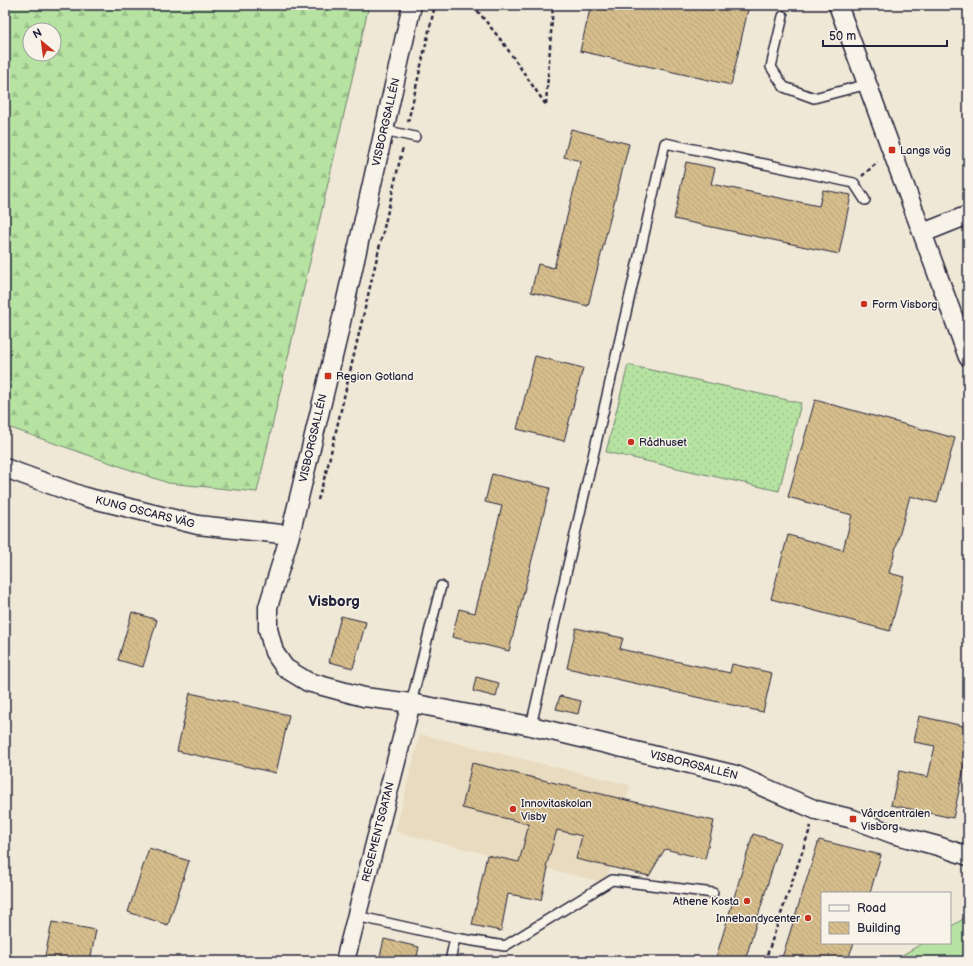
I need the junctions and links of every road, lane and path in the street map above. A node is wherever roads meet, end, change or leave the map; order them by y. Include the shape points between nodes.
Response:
1 (412, 5) edge
2 (473, 5) edge
3 (553, 5) edge
4 (838, 5) edge
5 (783, 16) dead end
6 (868, 84) junction
7 (384, 130) junction
8 (415, 137) dead end
9 (892, 150) junction
10 (854, 183) junction
11 (865, 200) dead end
12 (968, 215) edge
13 (923, 233) junction
14 (968, 357) edge
15 (5, 468) edge
16 (290, 535) junction
17 (441, 586) dead end
18 (411, 703) junction
19 (531, 726) junction
20 (816, 810) junction
21 (968, 856) edge
22 (713, 893) dead end
23 (356, 916) junction
24 (455, 938) junction
25 (345, 961) edge
26 (450, 961) edge
27 (765, 961) edge

1 - 7 street, VISBORGSALLÉN
2 - 3 path via 504,44 546,105
4 - 6 street
5 - 6 lane via 771,67 784,88 814,98
6 - 9 street
7 - 8 lane
7 - 16 street, VISBORGSALLÉN
9 - 10 path
9 - 13 street
10 - 11 lane
10 - 19 lane via 665,142
12 - 13 street
13 - 14 street
15 - 16 street, KUNG OSCARS VÄG via 85,497 198,525
16 - 18 street, VISBORGSALLÉN via 268,607 268,629 274,652 285,668 308,682 364,697
17 - 18 lane
18 - 19 street, VISBORGSALLÉN
18 - 23 street, REGEMENTSGATAN
19 - 20 street, VISBORGSALLÉN via 736,775
20 - 21 street, VISBORGSALLÉN via 854,819 893,834
20 - 27 path
22 - 24 lane via 612,880 505,946
23 - 24 lane
23 - 25 street, REGEMENTSGATAN
24 - 26 lane

